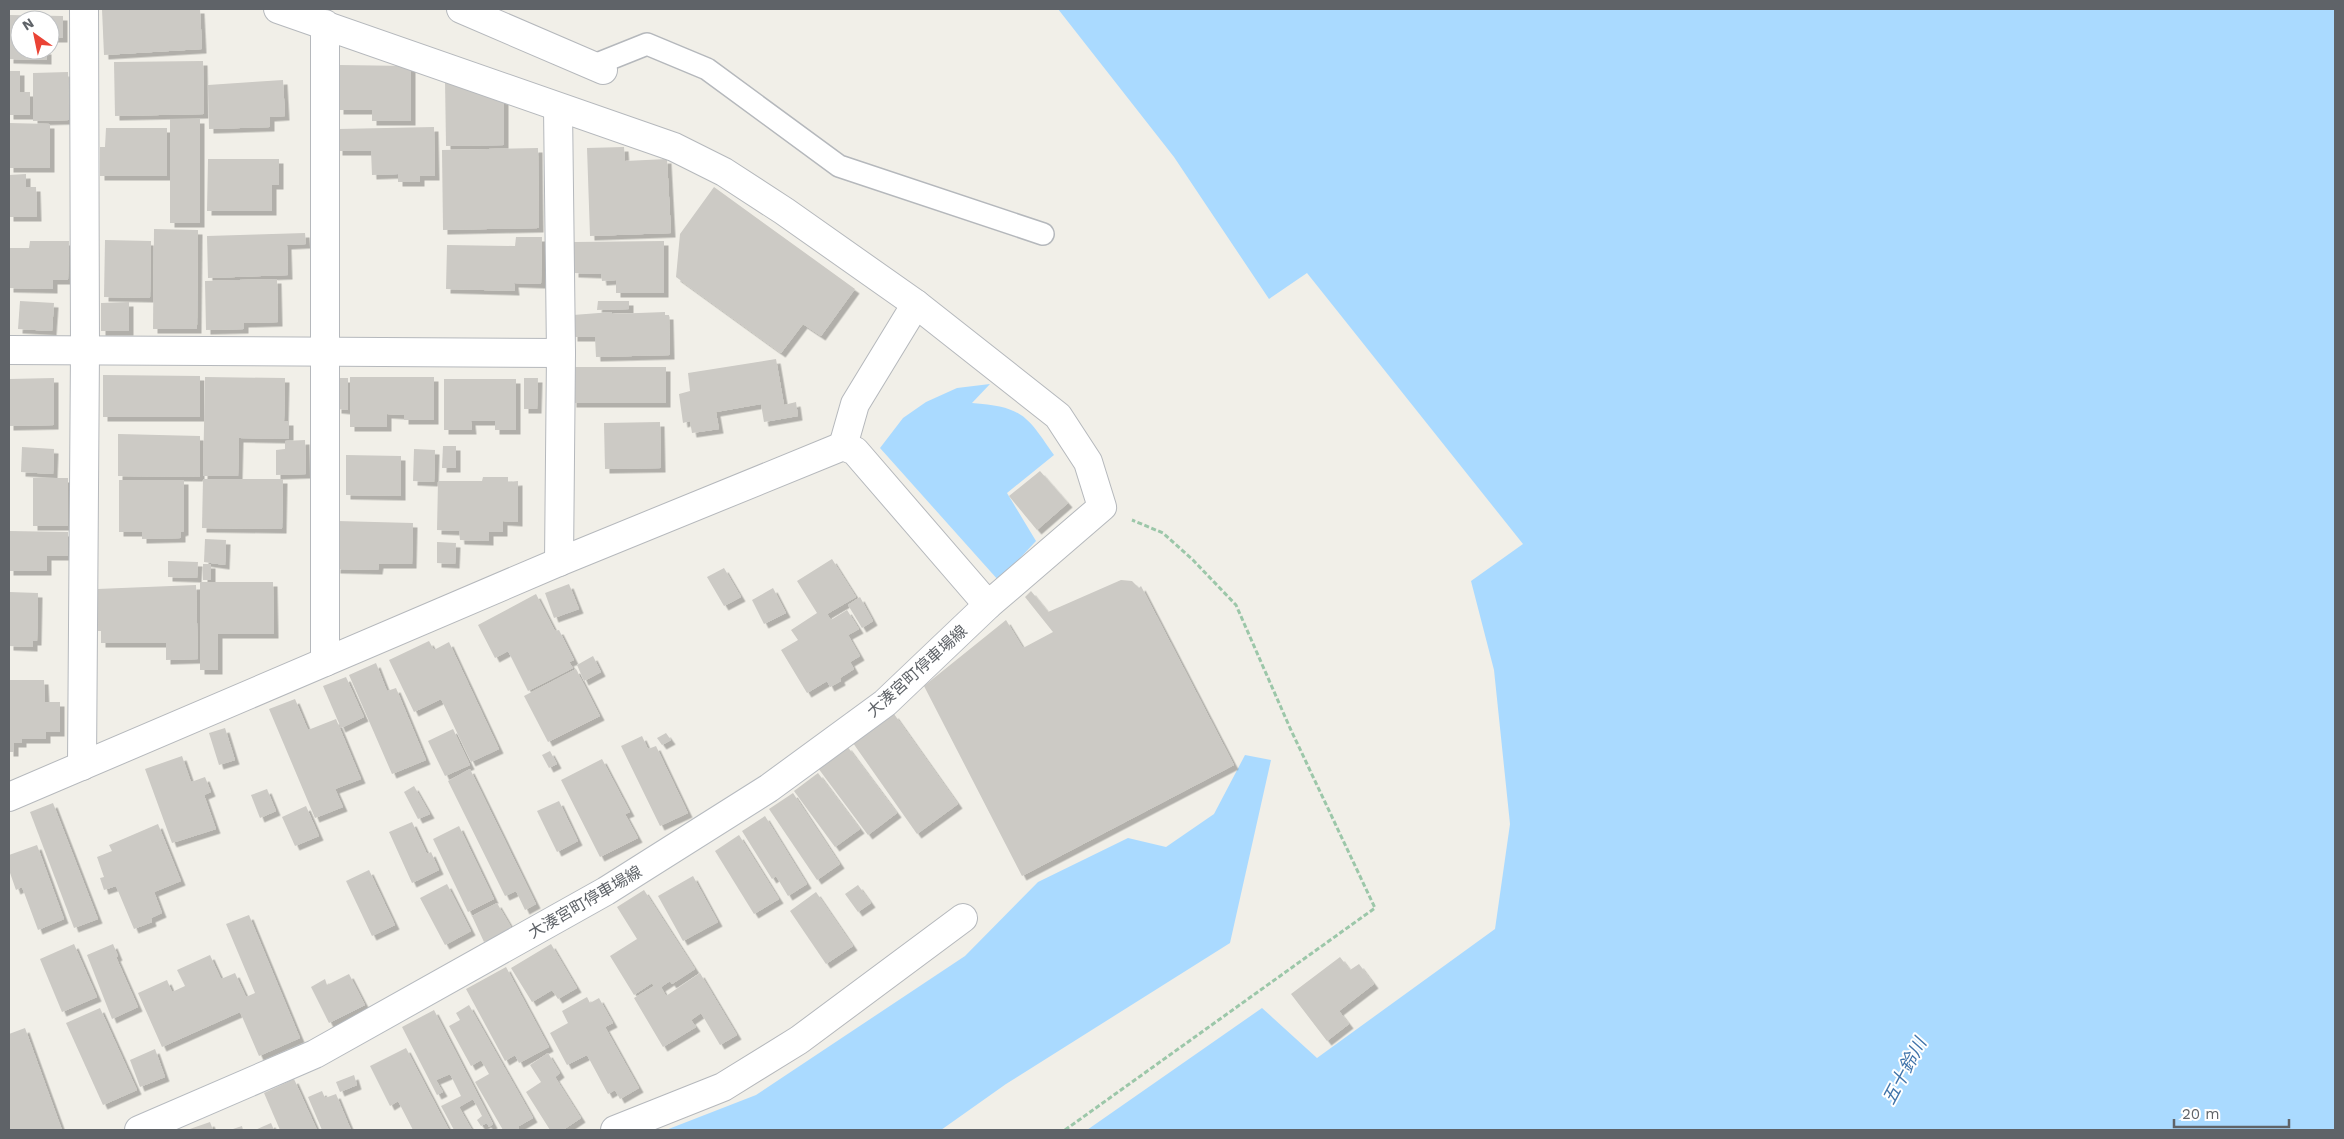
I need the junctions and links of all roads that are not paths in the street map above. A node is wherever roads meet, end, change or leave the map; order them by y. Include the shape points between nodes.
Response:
1 (84, 9) edge
2 (278, 9) edge
3 (461, 9) edge
4 (325, 24) junction
5 (597, 68) joint
6 (558, 108) junction
7 (1043, 234) dead end
8 (916, 304) junction
9 (9, 350) edge
10 (85, 350) junction
11 (326, 351) junction
12 (561, 353) junction
13 (843, 446) junction
14 (559, 562) junction
15 (988, 605) junction
16 (325, 662) junction
17 (82, 766) junction
18 (9, 797) edge
19 (963, 918) dead end
20 (139, 1130) edge
21 (615, 1130) edge

1 - 10 street
2 - 4 street
3 - 5 street
4 - 6 street
4 - 11 street
5 - 7 lane via 648,44 707,69 839,166
6 - 8 street via 674,147 724,172 784,210
6 - 12 street
8 - 13 street via 855,404
8 - 15 street, 大湊宮町停車場線 via 1058,416 1088,462 1102,507
9 - 10 street
10 - 11 street
10 - 17 street
11 - 12 street
11 - 16 street
12 - 14 street
13 - 14 street
13 - 15 street via 855,451
14 - 16 street
15 - 20 street, 大湊宮町停車場線 via 885,703 768,788 606,891 315,1054
16 - 17 street
17 - 18 street
19 - 21 street via 791,1046 723,1087

